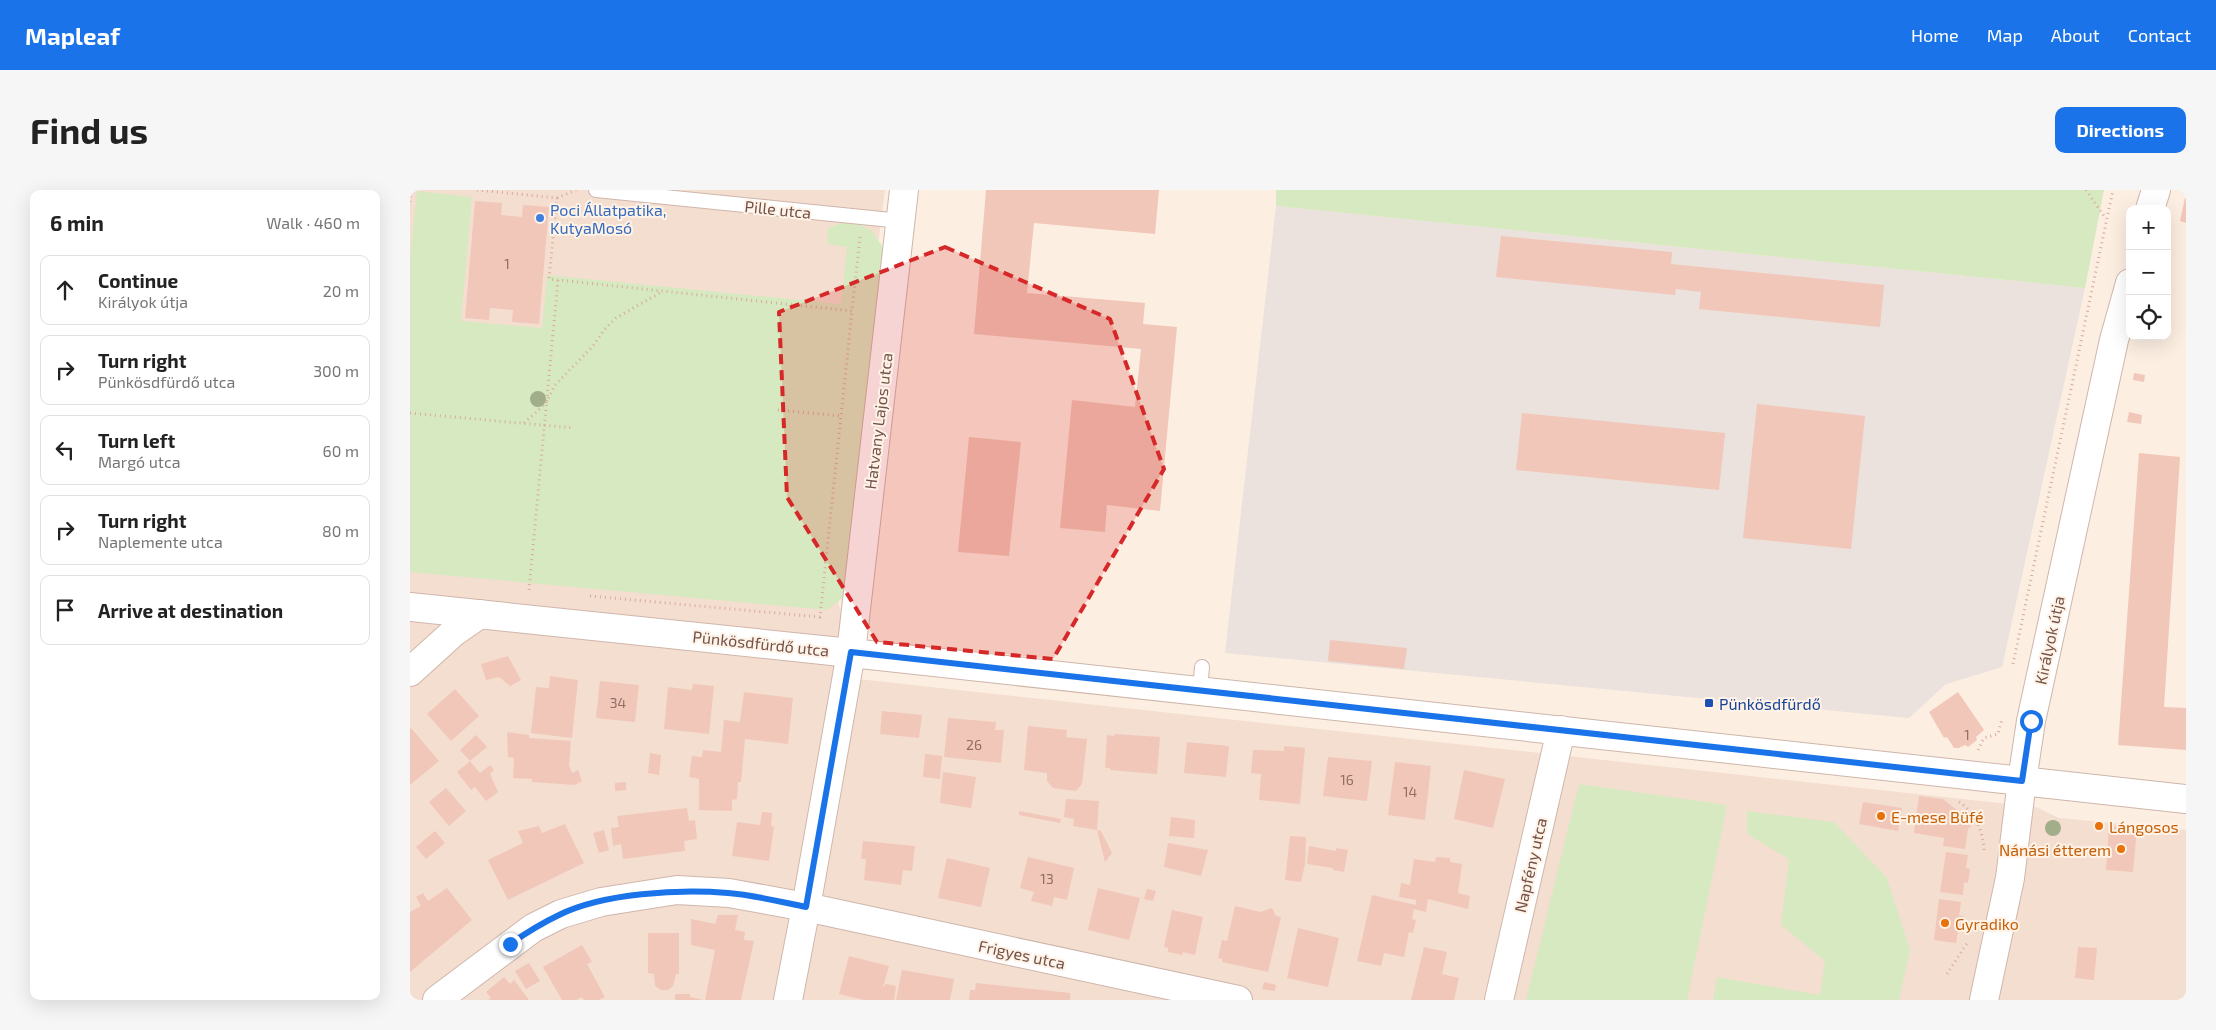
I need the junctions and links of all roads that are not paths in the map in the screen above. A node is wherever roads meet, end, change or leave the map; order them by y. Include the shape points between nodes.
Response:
1 (596, 190) edge
2 (904, 190) edge
3 (2156, 190) edge
4 (2151, 205) edge
5 (901, 221) junction
6 (2127, 295) edge
7 (410, 607) edge
8 (480, 614) junction
9 (851, 652) junction
10 (410, 672) edge
11 (1562, 730) junction
12 (2022, 781) junction
13 (2186, 799) edge
14 (806, 907) junction
15 (437, 1000) edge
16 (788, 1000) edge
17 (1238, 1000) edge
18 (1499, 1000) edge
19 (1984, 1000) edge

1 - 5 lane, Pille utca
2 - 5 street, Hatvany Lajos utca
3 - 4 street
5 - 9 street, Hatvany Lajos utca
6 - 12 street, Királyok útja via 2031,721
7 - 8 street, Pünkösdfürdő utca
8 - 9 street, Pünkösdfürdő utca
8 - 10 street via 454,632
9 - 11 street, Pünkösdfürdő utca via 1201,679
9 - 14 street, Hatvany Lajos utca
11 - 12 street, Pünkösdfürdő utca
11 - 18 street, Napfény utca
12 - 13 street, Pünkösdfürdő utca
12 - 19 street, Királyok útja via 2010,878
14 - 15 street, Frigyes utca via 730,893 677,890 580,907 533,928
14 - 16 street, Hatvany Lajos utca
14 - 17 street, Frigyes utca

